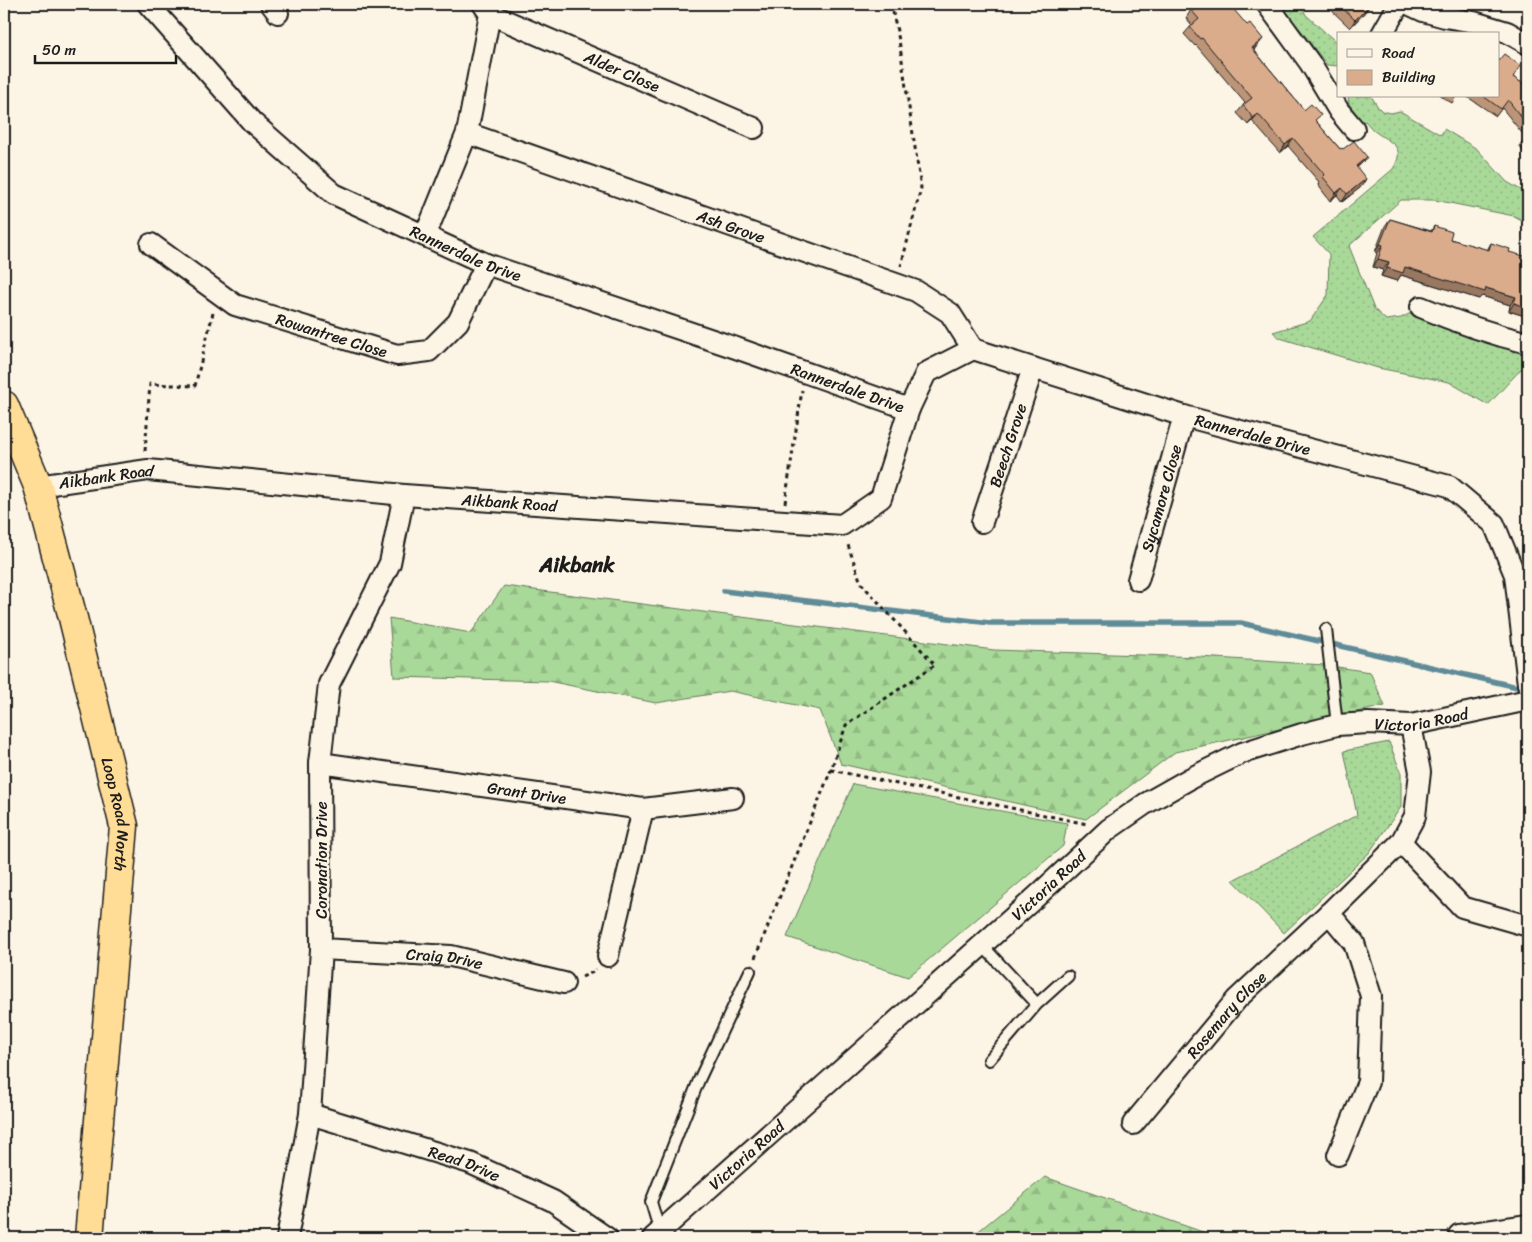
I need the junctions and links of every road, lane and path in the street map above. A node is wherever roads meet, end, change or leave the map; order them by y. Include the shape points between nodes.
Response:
1 (148, 4) edge
2 (891, 4) edge
3 (1267, 4) edge
4 (1398, 4) edge
5 (1408, 4) edge
6 (486, 9) edge
7 (1383, 32) edge
8 (1528, 44) edge
9 (1332, 85) edge
10 (1338, 98) edge
11 (754, 128) dead end
12 (1354, 129) dead end
13 (467, 133) junction
14 (425, 236) junction
15 (151, 244) dead end
16 (486, 264) junction
17 (896, 284) junction
18 (218, 292) junction
19 (1421, 307) dead end
20 (1528, 343) edge
21 (973, 349) junction
22 (1033, 368) junction
23 (805, 372) junction
24 (4, 405) edge
25 (909, 409) junction
26 (1184, 416) junction
27 (144, 471) junction
28 (38, 486) junction
29 (404, 495) junction
30 (783, 521) junction
31 (982, 522) dead end
32 (842, 525) junction
33 (1138, 580) dead end
34 (1326, 630) dead end
35 (1528, 684) edge
36 (1528, 700) edge
37 (1411, 725) junction
38 (1337, 726) junction
39 (320, 763) junction
40 (831, 770) junction
41 (733, 798) dead end
42 (643, 809) junction
43 (1109, 829) junction
44 (1401, 842) junction
45 (1329, 913) junction
46 (1528, 926) edge
47 (982, 945) junction
48 (321, 948) junction
49 (608, 956) joint
50 (750, 972) joint
51 (1068, 976) dead end
52 (564, 983) joint
53 (1037, 1004) junction
54 (989, 1060) dead end
55 (310, 1114) junction
56 (1133, 1124) dead end
57 (1338, 1155) dead end
58 (1528, 1225) edge
59 (656, 1235) edge
60 (1459, 1235) dead end
61 (89, 1238) edge
62 (287, 1238) edge
63 (607, 1238) edge

1 - 14 street, Rannerdale Drive via 252,122 334,194
2 - 17 path via 921,188
3 - 9 street via 1310,64
4 - 7 street
5 - 8 street via 1423,11 1506,32
6 - 11 street, Alder Close
6 - 13 street, Alder Close
10 - 12 street
13 - 14 street, Alder Close
13 - 17 street, Ash Grove
14 - 16 street, Rannerdale Drive
15 - 18 street, Rowantree Close
16 - 18 street, Rowantree Close via 458,322 429,351 397,355 235,305
16 - 23 street, Rannerdale Drive
17 - 21 street, Ash Grove via 916,291 950,313
18 - 27 path via 195,386 150,384
19 - 20 street via 1456,322
21 - 22 street, Rannerdale Drive
21 - 25 street, Rannerdale Drive via 926,373
22 - 26 street, Rannerdale Drive
22 - 31 street, Beech Grove
23 - 25 street, Rannerdale Drive
23 - 30 path
24 - 28 highway, Loop Road North
25 - 32 street via 881,498
26 - 33 street, Sycamore Close
26 - 35 street, Rannerdale Drive via 1449,486 1494,524 1508,558 1515,576
27 - 28 street, Aikbank Road
27 - 29 street, Aikbank Road
28 - 61 highway, Loop Road North via 124,826
29 - 30 street, Aikbank Road
29 - 39 street, Coronation Drive via 390,563 329,684
30 - 32 street, Aikbank Road
32 - 40 path via 861,583 935,665 846,724
34 - 38 lane
36 - 37 street, Victoria Road
37 - 38 street, Victoria Road via 1368,723
37 - 44 street, Rosemary Close via 1420,772 1415,816
38 - 43 street, Victoria Road via 1242,753 1190,778
39 - 42 street, Grant Drive
39 - 48 street, Coronation Drive
40 - 43 path
40 - 50 path
41 - 42 street, Grant Drive
42 - 49 street
43 - 47 street, Victoria Road
44 - 45 street, Rosemary Close
44 - 46 street via 1462,907
45 - 56 street, Rosemary Close via 1237,999
45 - 57 street via 1354,943 1371,996 1368,1082
47 - 53 lane
47 - 59 street, Victoria Road
48 - 52 street, Craig Drive via 451,956
48 - 55 street, Coronation Drive
49 - 52 path via 593,972
50 - 59 lane via 700,1080 651,1202
51 - 53 lane
53 - 54 lane
55 - 62 street, Coronation Drive
55 - 63 street, Read Drive via 470,1162 553,1201
58 - 60 street

